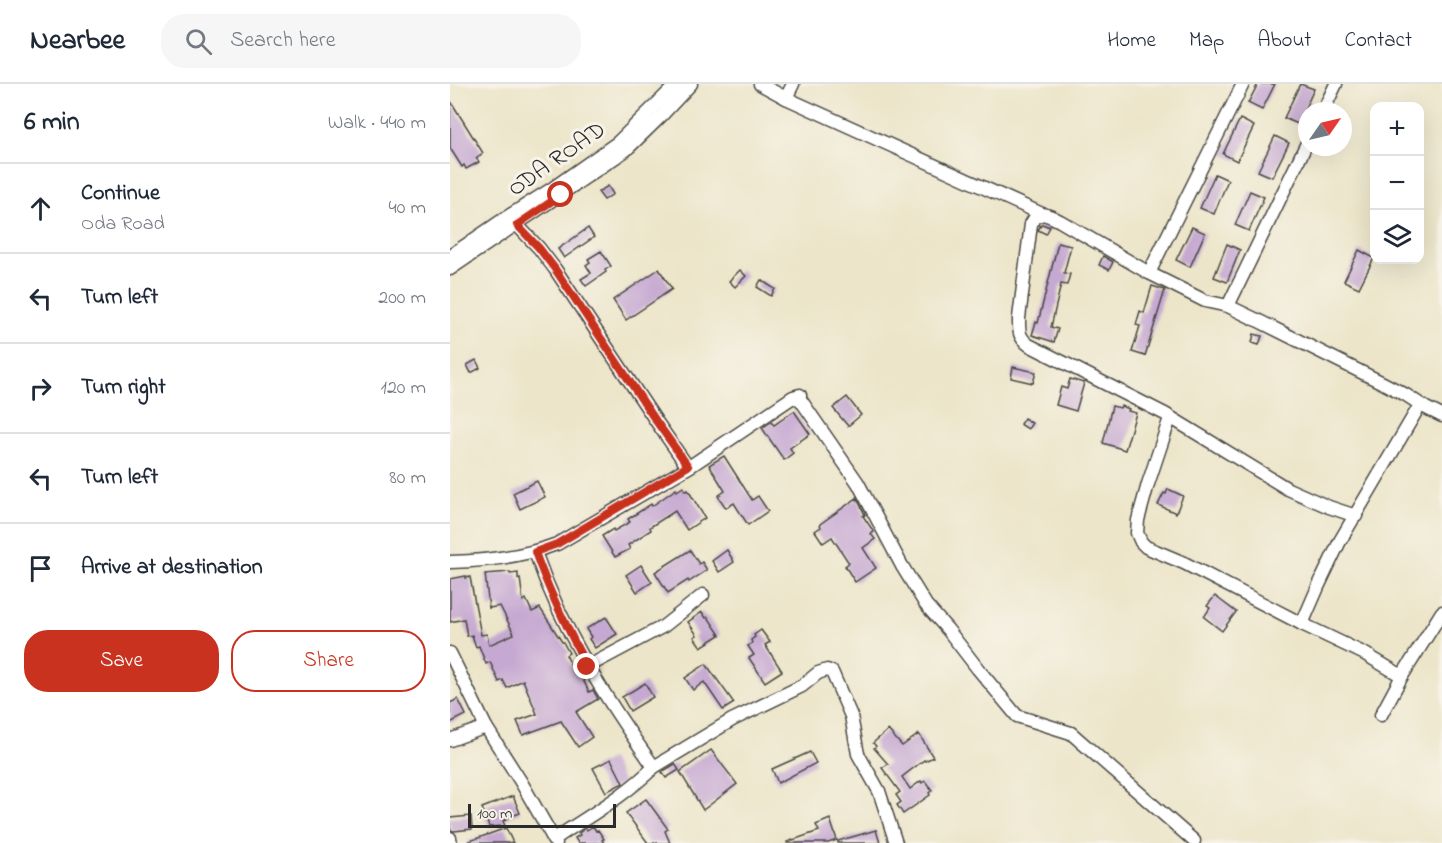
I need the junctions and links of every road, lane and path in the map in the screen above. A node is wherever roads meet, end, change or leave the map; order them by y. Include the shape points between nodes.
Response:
1 (677, 84) edge
2 (691, 84) edge
3 (760, 84) edge
4 (793, 84) edge
5 (1243, 84) edge
6 (1336, 84) edge
7 (786, 98) junction
8 (1327, 102) edge
9 (1301, 156) edge
10 (1042, 214) junction
11 (517, 225) junction
12 (450, 256) edge
13 (450, 268) edge
14 (1149, 273) junction
15 (1228, 306) junction
16 (1442, 404) edge
17 (1423, 407) junction
18 (1442, 416) edge
19 (1170, 418) junction
20 (688, 466) junction
21 (1356, 516) junction
22 (535, 552) junction
23 (450, 562) edge
24 (704, 595) dead end
25 (1442, 612) edge
26 (1302, 624) junction
27 (450, 653) edge
28 (587, 667) junction
29 (1402, 676) junction
30 (1381, 715) dead end
31 (486, 727) junction
32 (450, 740) edge
33 (654, 767) junction
34 (450, 838) edge
35 (555, 841) edge
36 (1194, 841) dead end
37 (451, 843) edge
38 (896, 843) edge

1 - 12 street, ODA ROAD via 616,143
2 - 11 street, ODA ROAD via 626,150
3 - 7 street
4 - 7 street
5 - 14 street
6 - 8 street
7 - 10 street
9 - 15 street
10 - 14 street
10 - 19 street via 1031,224 1019,318 1022,340
11 - 13 street, ODA ROAD
11 - 20 street via 555,269
14 - 15 street via 1205,302
15 - 17 street via 1407,395
16 - 17 street
17 - 18 street
17 - 21 street
19 - 21 street via 1288,489
19 - 26 street via 1138,520 1139,540 1146,547
20 - 22 street via 557,544
20 - 36 street via 783,404 800,395 795,398 800,399 858,483 926,605 1017,716 1071,733
21 - 26 street via 1340,541
22 - 23 street
22 - 28 street via 562,619
24 - 28 street via 664,626
25 - 29 street
26 - 29 street
27 - 31 street
28 - 33 street
29 - 30 street
31 - 32 street
31 - 35 street
33 - 35 street
33 - 38 street via 732,720 802,686 823,670 830,670 851,716 858,754 879,791
34 - 37 street

